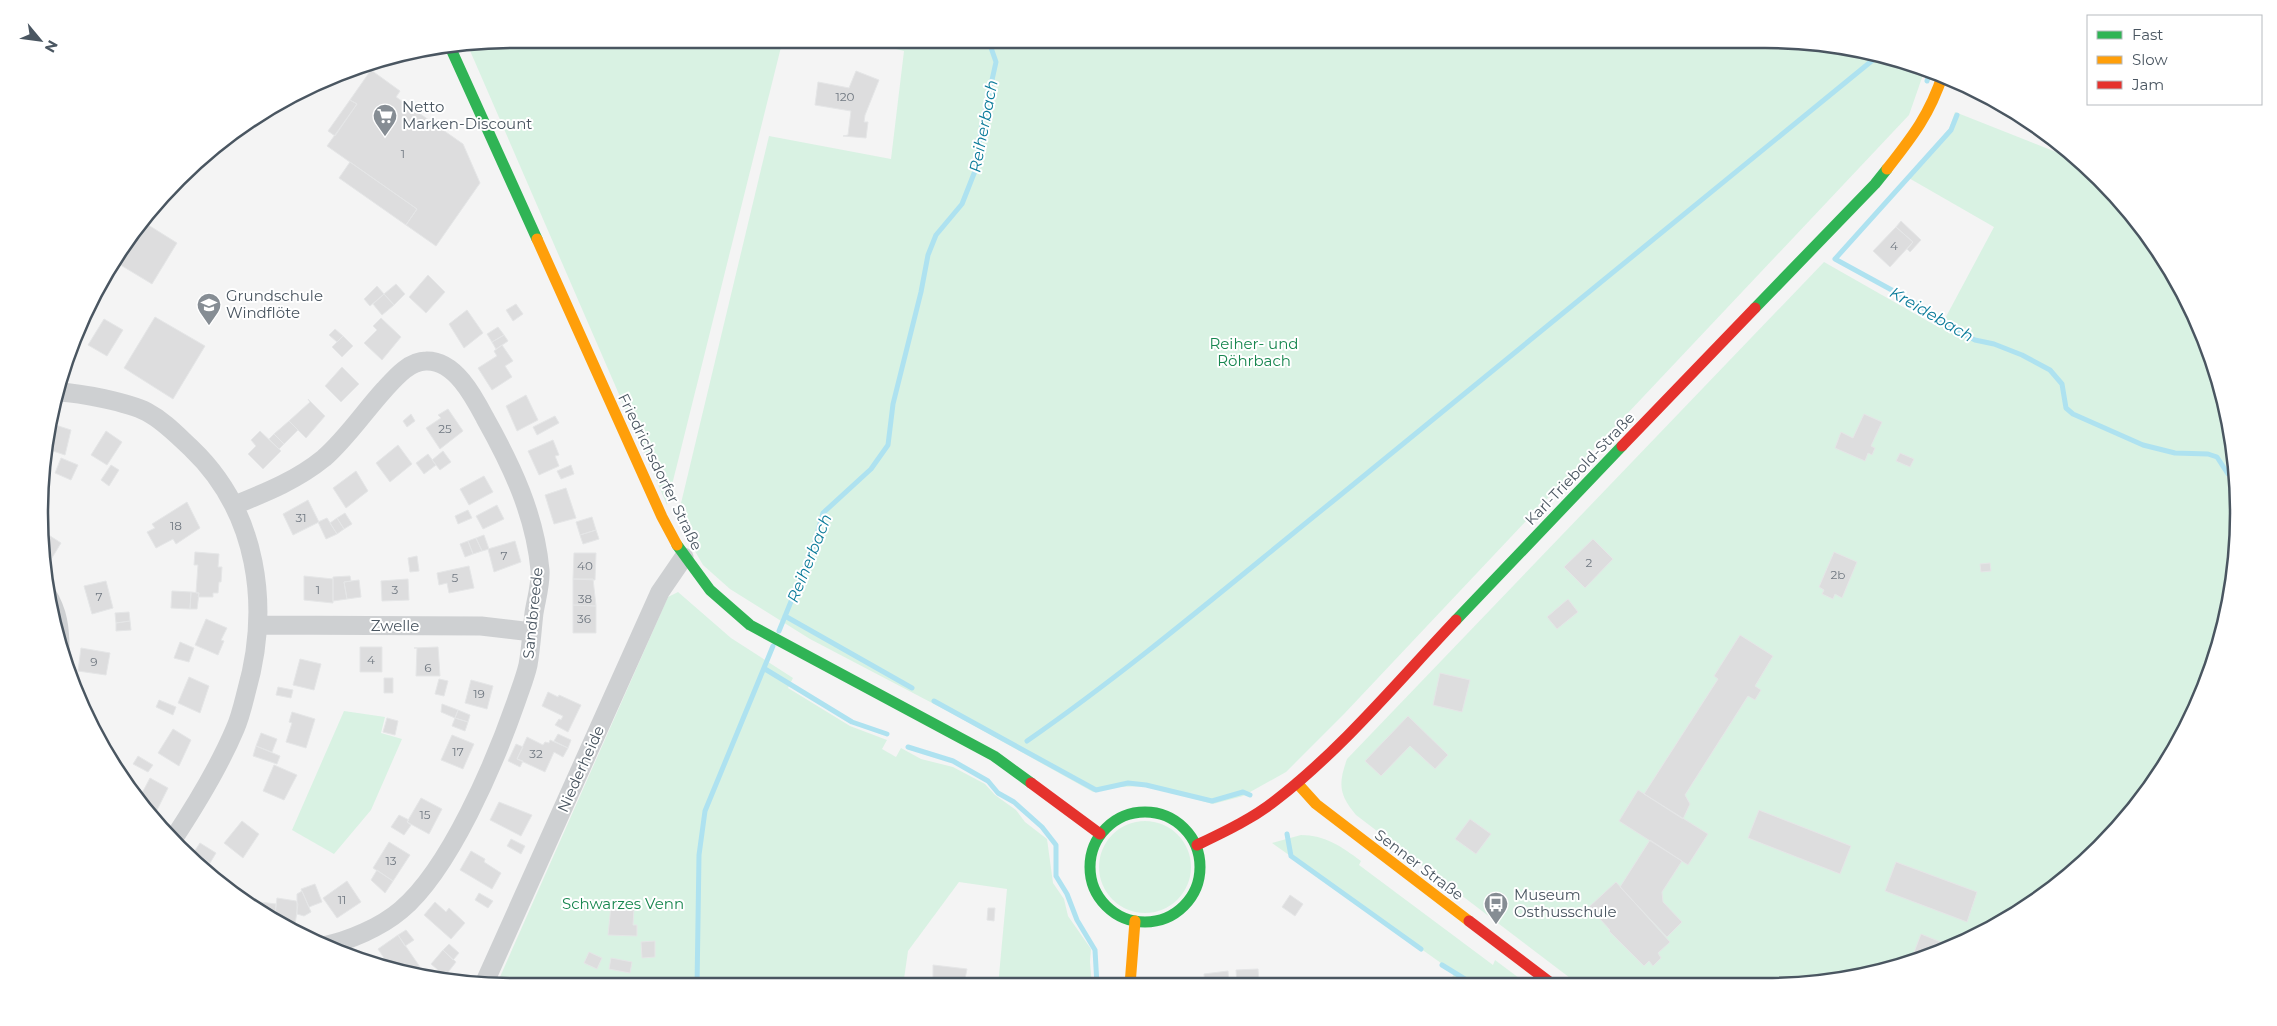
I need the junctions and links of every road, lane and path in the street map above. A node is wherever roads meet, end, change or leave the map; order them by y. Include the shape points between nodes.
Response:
1 (452, 51) edge
2 (1940, 82) edge
3 (63, 393) edge
4 (235, 505) junction
5 (684, 557) junction
6 (258, 625) junction
7 (532, 632) junction
8 (1297, 783) junction
9 (176, 834) edge
10 (1100, 834) junction
11 (1197, 844) junction
12 (1135, 921) junction
13 (334, 942) edge
14 (487, 978) edge
15 (1131, 978) edge
16 (1544, 978) edge

1 - 5 main road, Friedrichsdorfer Straße via 654,499
2 - 8 main road, Karl-Triebold-Straße via 1919,128 1875,184 1356,726
3 - 4 street via 97,397 146,412 170,428 203,460
4 - 6 street via 246,534 257,584
4 - 7 street, Sandbreede via 284,485 325,457 395,378 411,366 426,361 441,364 454,372 478,404 524,499 533,526 540,573
5 - 10 main road, Friedrichsdorfer Straße via 717,598 766,635 994,756
5 - 14 street, Niederheide via 660,592
6 - 7 street, Zwelle via 481,626
6 - 9 street via 253,669 236,728 207,786
7 - 13 street, Sandbreede via 528,666 505,734 477,796 426,884 401,910 379,924
8 - 11 main road, Karl-Triebold-Straße via 1240,824
8 - 16 main road, Senner Straße via 1316,804
10 - 11 main road via 1114,821 1132,812 1156,812 1177,820
10 - 12 main road via 1092,850 1092,884 1100,899 1114,913
11 - 12 main road via 1201,874 1196,890 1185,906 1170,917 1153,922
12 - 15 main road

